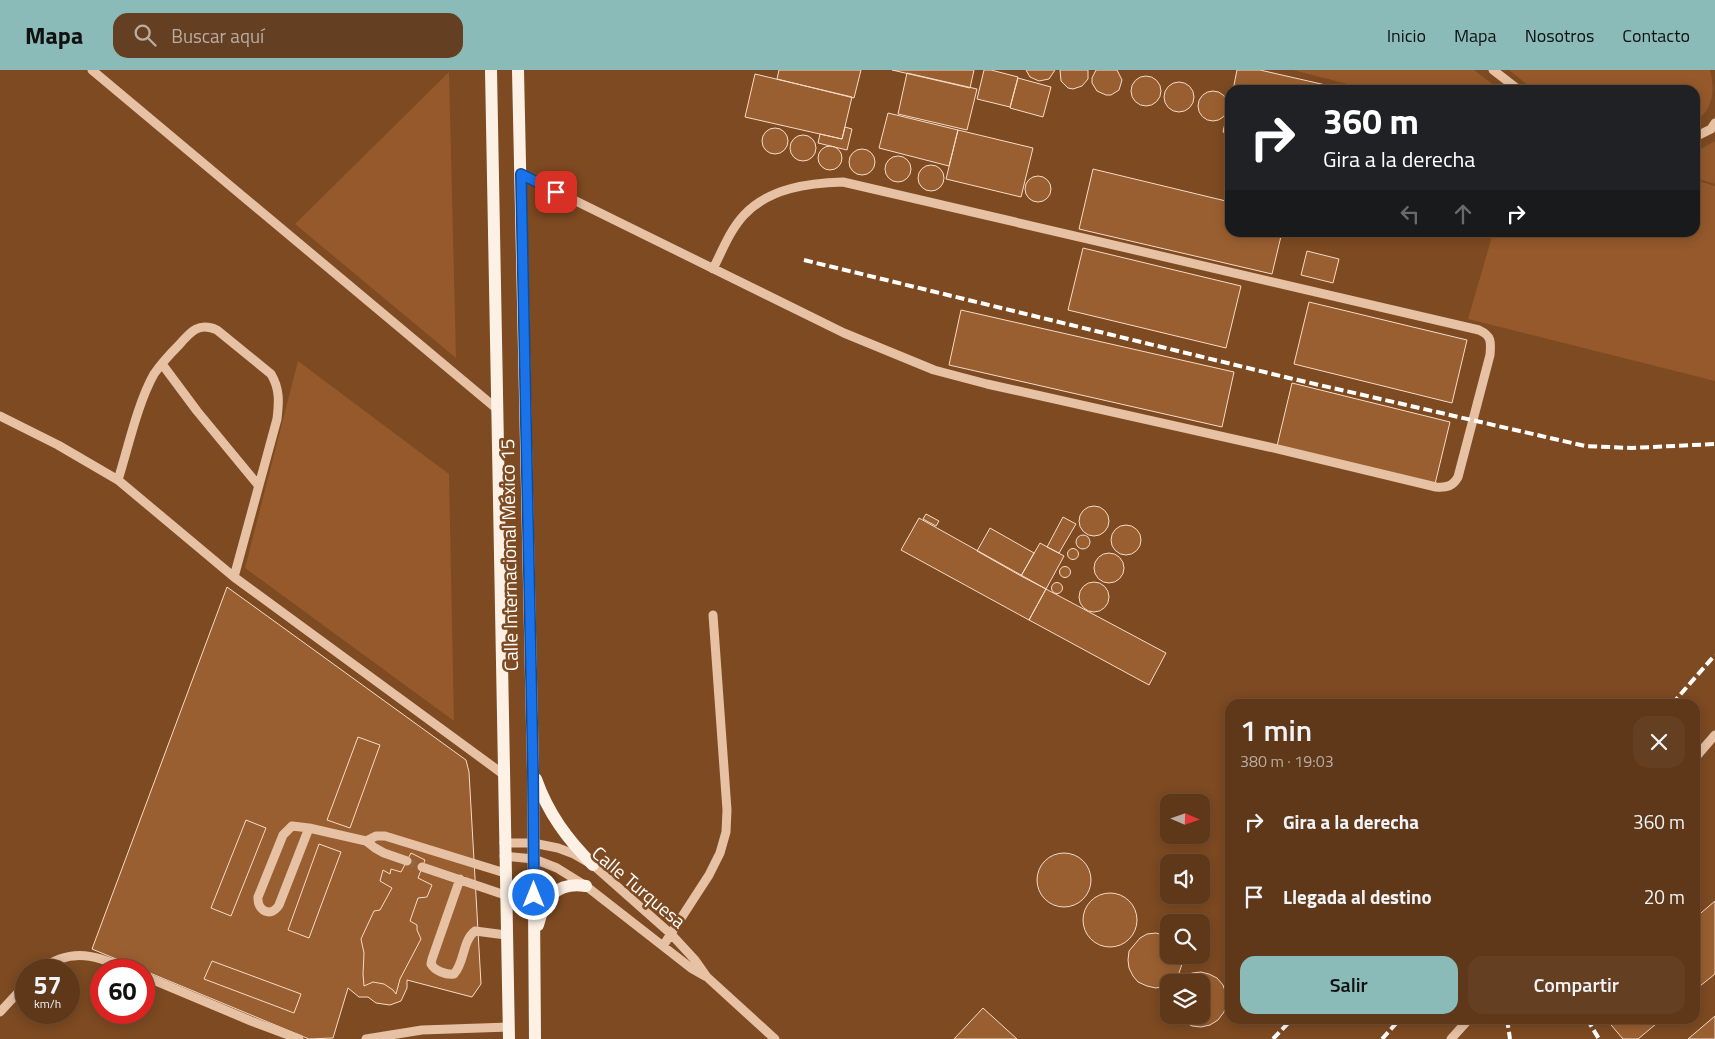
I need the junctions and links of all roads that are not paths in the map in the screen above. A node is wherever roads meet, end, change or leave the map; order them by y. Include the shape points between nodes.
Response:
1 (92, 70) edge
2 (491, 70) edge
3 (518, 70) edge
4 (1493, 70) edge
5 (1512, 85) edge
6 (1715, 123) edge
7 (1700, 134) edge
8 (521, 174) junction
9 (713, 268) junction
10 (162, 364) junction
11 (497, 409) junction
12 (0, 416) edge
13 (118, 480) junction
14 (258, 486) junction
15 (234, 577) junction
16 (713, 615) dead end
17 (1715, 735) edge
18 (1700, 752) edge
19 (533, 771) junction
20 (503, 774) junction
21 (309, 828) junction
22 (366, 841) junction
23 (533, 843) junction
24 (504, 849) junction
25 (534, 858) junction
26 (407, 861) tunnel mouth
27 (594, 865) junction
28 (422, 867) tunnel mouth
29 (505, 873) junction
30 (460, 879) junction
31 (586, 886) junction
32 (505, 895) junction
33 (671, 934) junction
34 (506, 935) junction
35 (663, 946) junction
36 (534, 949) junction
37 (58, 959) edge
38 (102, 959) edge
39 (707, 977) junction
40 (155, 981) edge
41 (15, 996) edge
42 (0, 1012) edge
43 (1464, 1024) edge
44 (509, 1033) edge
45 (299, 1039) edge
46 (366, 1039) edge
47 (535, 1039) edge
48 (775, 1039) edge
49 (1451, 1039) edge

1 - 11 street
2 - 11 main road, Calle Internacional México 15
3 - 8 main road, Calle Internacional México 15
4 - 5 street
6 - 7 street via 1711,129
8 - 9 street
8 - 19 main road, Calle Internacional México 15
9 - 9 street via 733,229 744,214 758,204 793,188 843,182 1479,330 1490,340 1490,355 1458,477 1455,483 1444,488 934,370 844,333
10 - 13 street via 147,388
10 - 14 street
10 - 14 street via 192,331 208,326 271,374 279,394 279,407
11 - 20 main road, Calle Internacional México 15
12 - 13 street
13 - 15 street
14 - 15 street
15 - 20 street
16 - 33 street via 726,832 709,875
17 - 18 street
19 - 23 main road, Calle Internacional México 15
19 - 27 main road via 556,822
20 - 24 main road, Calle Internacional México 15
21 - 21 street via 292,826 284,835 258,897 260,908 265,911 274,911 279,905
21 - 22 street
22 - 26 street via 384,853
22 - 29 street via 385,836
23 - 24 street, Calle Turquesa
23 - 25 main road, Calle Internacional México 15
23 - 27 street, Calle Turquesa via 558,848
24 - 25 street, Calle Turquesa
24 - 29 main road, Calle Internacional México 15
25 - 31 street, Calle Turquesa
25 - 36 main road, Calle Internacional México 15
27 - 33 street, Calle Turquesa
28 - 30 street
29 - 32 main road, Calle Internacional México 15
30 - 32 street
30 - 34 street via 432,958 432,967 454,974 475,931
31 - 35 street, Calle Turquesa
31 - 36 main road via 564,887 544,903
32 - 34 main road, Calle Internacional México 15
33 - 35 street
33 - 39 street, Calle Turquesa
34 - 44 main road, Calle Internacional México 15
35 - 39 street, Calle Turquesa
36 - 47 main road, Calle Internacional México 15
37 - 38 street via 87,955
39 - 48 street, Calle Turquesa
40 - 45 street
41 - 42 street
43 - 49 street
44 - 46 street via 422,1030

